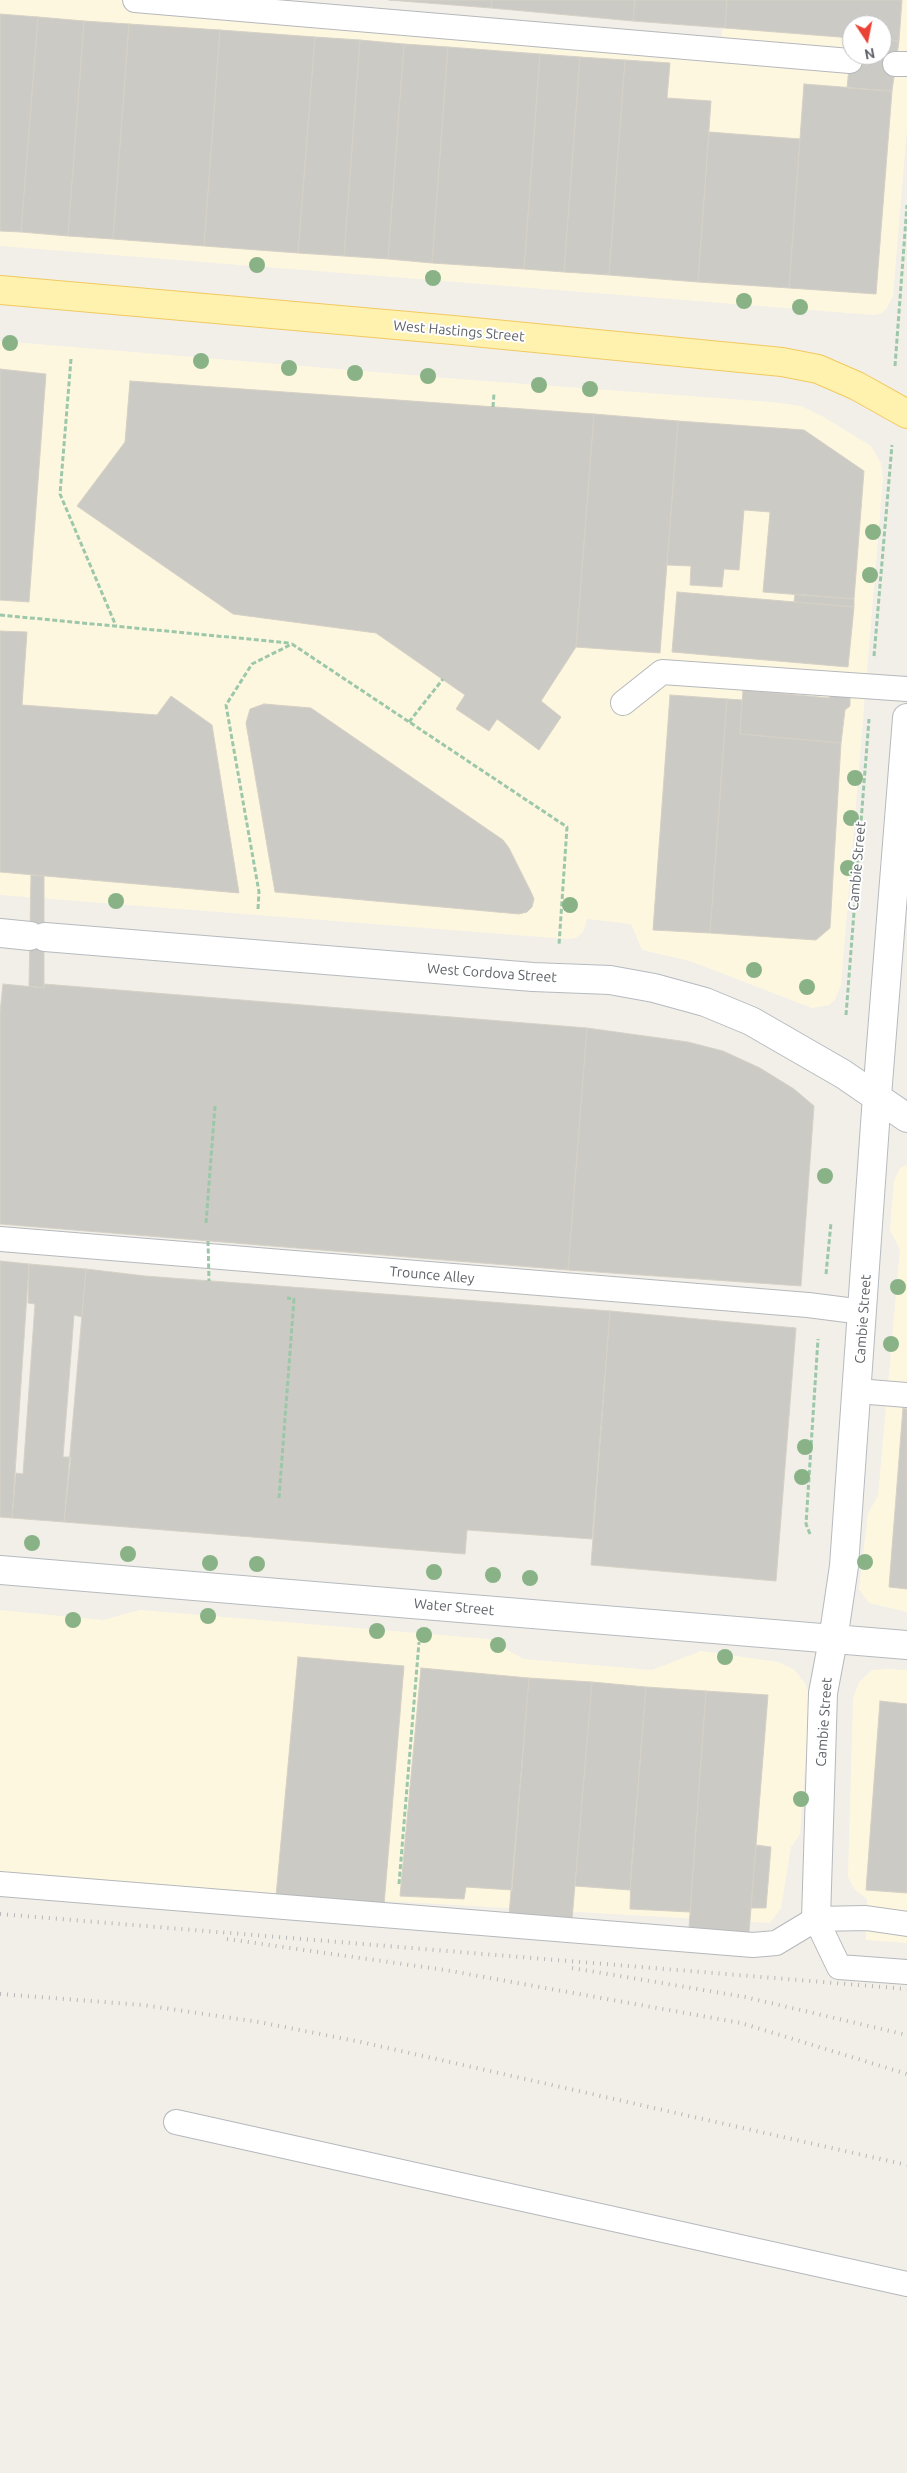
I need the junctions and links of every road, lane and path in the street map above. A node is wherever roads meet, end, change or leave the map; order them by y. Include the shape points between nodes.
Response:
1 (135, 0) edge
2 (842, 60) edge
3 (907, 205) edge
4 (0, 290) edge
5 (897, 315) dead end
6 (71, 359) dead end
7 (494, 393) dead end
8 (493, 407) dead end
9 (907, 414) edge
10 (891, 473) dead end
11 (0, 615) edge
12 (116, 626) junction
13 (292, 644) junction
14 (874, 656) dead end
15 (443, 679) dead end
16 (907, 689) edge
17 (623, 703) dead end
18 (869, 718) dead end
19 (907, 718) edge
20 (409, 722) junction
21 (904, 795) edge
22 (258, 909) dead end
23 (0, 933) edge
24 (557, 978) junction
25 (846, 1014) dead end
26 (877, 1096) junction
27 (215, 1106) dead end
28 (907, 1118) edge
29 (0, 1239) edge
30 (210, 1288) dead end
31 (285, 1297) dead end
32 (864, 1312) junction
33 (818, 1343) dead end
34 (857, 1391) junction
35 (907, 1395) edge
36 (279, 1498) dead end
37 (813, 1543) dead end
38 (0, 1570) edge
39 (833, 1640) junction
40 (419, 1642) dead end
41 (907, 1645) edge
42 (0, 1884) edge
43 (399, 1884) dead end
44 (816, 1919) junction
45 (907, 1924) edge
46 (907, 1972) edge
47 (176, 2122) dead end
48 (907, 2284) edge

1 - 2 lane
3 - 5 path via 902,289
4 - 9 main road, West Hastings Street via 782,362 818,369
6 - 12 path via 60,494
7 - 8 path
10 - 14 path
11 - 12 path
12 - 13 path
13 - 20 path
13 - 22 path via 252,664 226,705 259,892
15 - 20 path
16 - 17 lane via 662,672
18 - 25 path, Cambie Street
19 - 21 main road, Cambie Street
20 - 24 path via 566,827
21 - 26 main road, Cambie Street
23 - 24 main road, West Cordova Street
24 - 26 main road, West Cordova Street via 619,982 705,1002 786,1039
26 - 28 main road, West Cordova Street
26 - 32 main road, Cambie Street
27 - 30 path, bridge via 206,1216
29 - 32 lane, Trounce Alley
31 - 36 path via 294,1298
32 - 34 main road, Cambie Street
33 - 37 path via 806,1524
34 - 35 lane
34 - 39 main road, Cambie Street via 842,1588
38 - 39 main road, Water Street
39 - 41 main road, Water Street
39 - 44 main road, Cambie Street via 823,1693
40 - 43 path
42 - 44 lane via 753,1945 776,1942
44 - 45 lane via 866,1918
44 - 46 lane via 839,1968
47 - 48 lane

